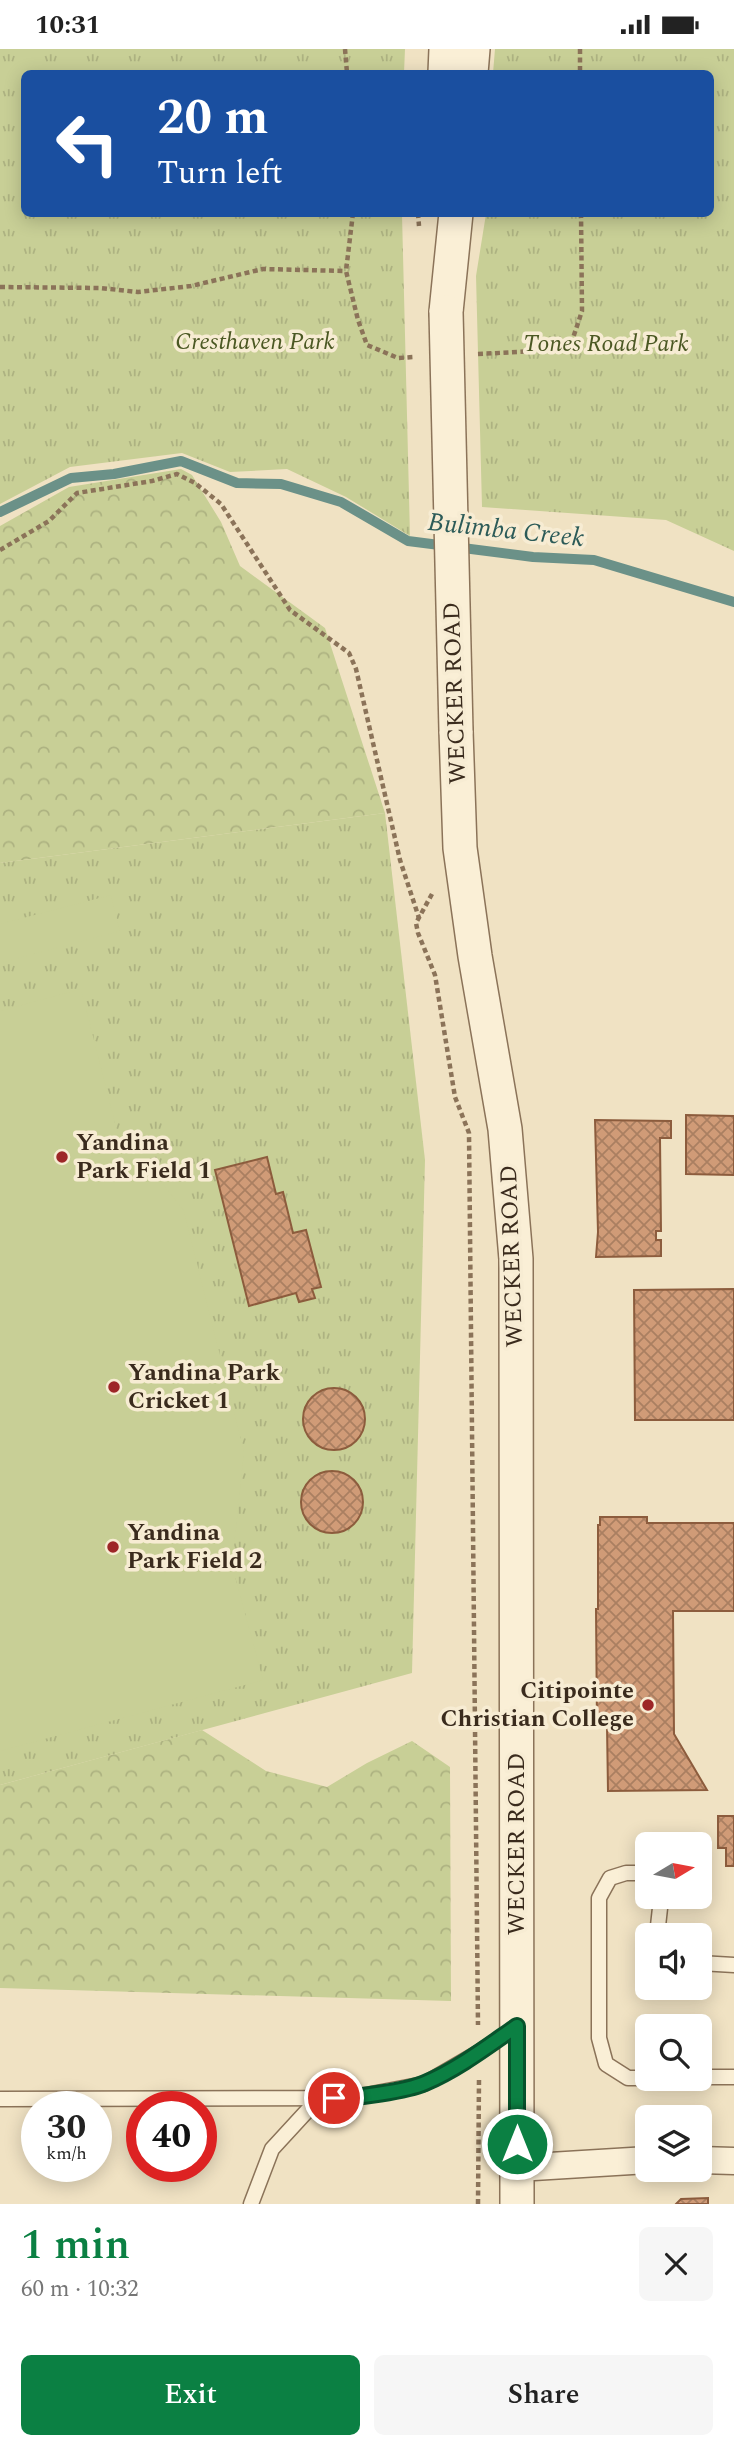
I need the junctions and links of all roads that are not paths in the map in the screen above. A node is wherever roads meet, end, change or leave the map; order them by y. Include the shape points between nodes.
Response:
1 (446, 49) edge
2 (473, 49) edge
3 (445, 70) edge
4 (471, 70) edge
5 (445, 217) edge
6 (456, 217) edge
7 (446, 312) junction
8 (635, 1873) edge
9 (712, 1964) edge
10 (734, 1965) edge
11 (517, 2026) junction
12 (712, 2077) edge
13 (734, 2077) edge
14 (635, 2078) edge
15 (0, 2099) edge
16 (318, 2099) junction
17 (712, 2160) edge
18 (635, 2161) edge
19 (734, 2161) edge
20 (517, 2168) junction
21 (251, 2204) edge
22 (517, 2204) edge

1 - 3 street
2 - 4 street
5 - 7 street, WECKER ROAD
6 - 7 street, WECKER ROAD
7 - 11 street, WECKER ROAD, bridge via 460,848 505,1129 516,1259
8 - 14 lane via 610,1878 599,1898 599,2038 606,2064
9 - 10 lane
11 - 16 lane via 424,2084
11 - 20 street, WECKER ROAD
12 - 13 lane
15 - 16 lane
16 - 21 lane via 272,2149
17 - 19 street
18 - 20 street
20 - 22 street, WECKER ROAD

